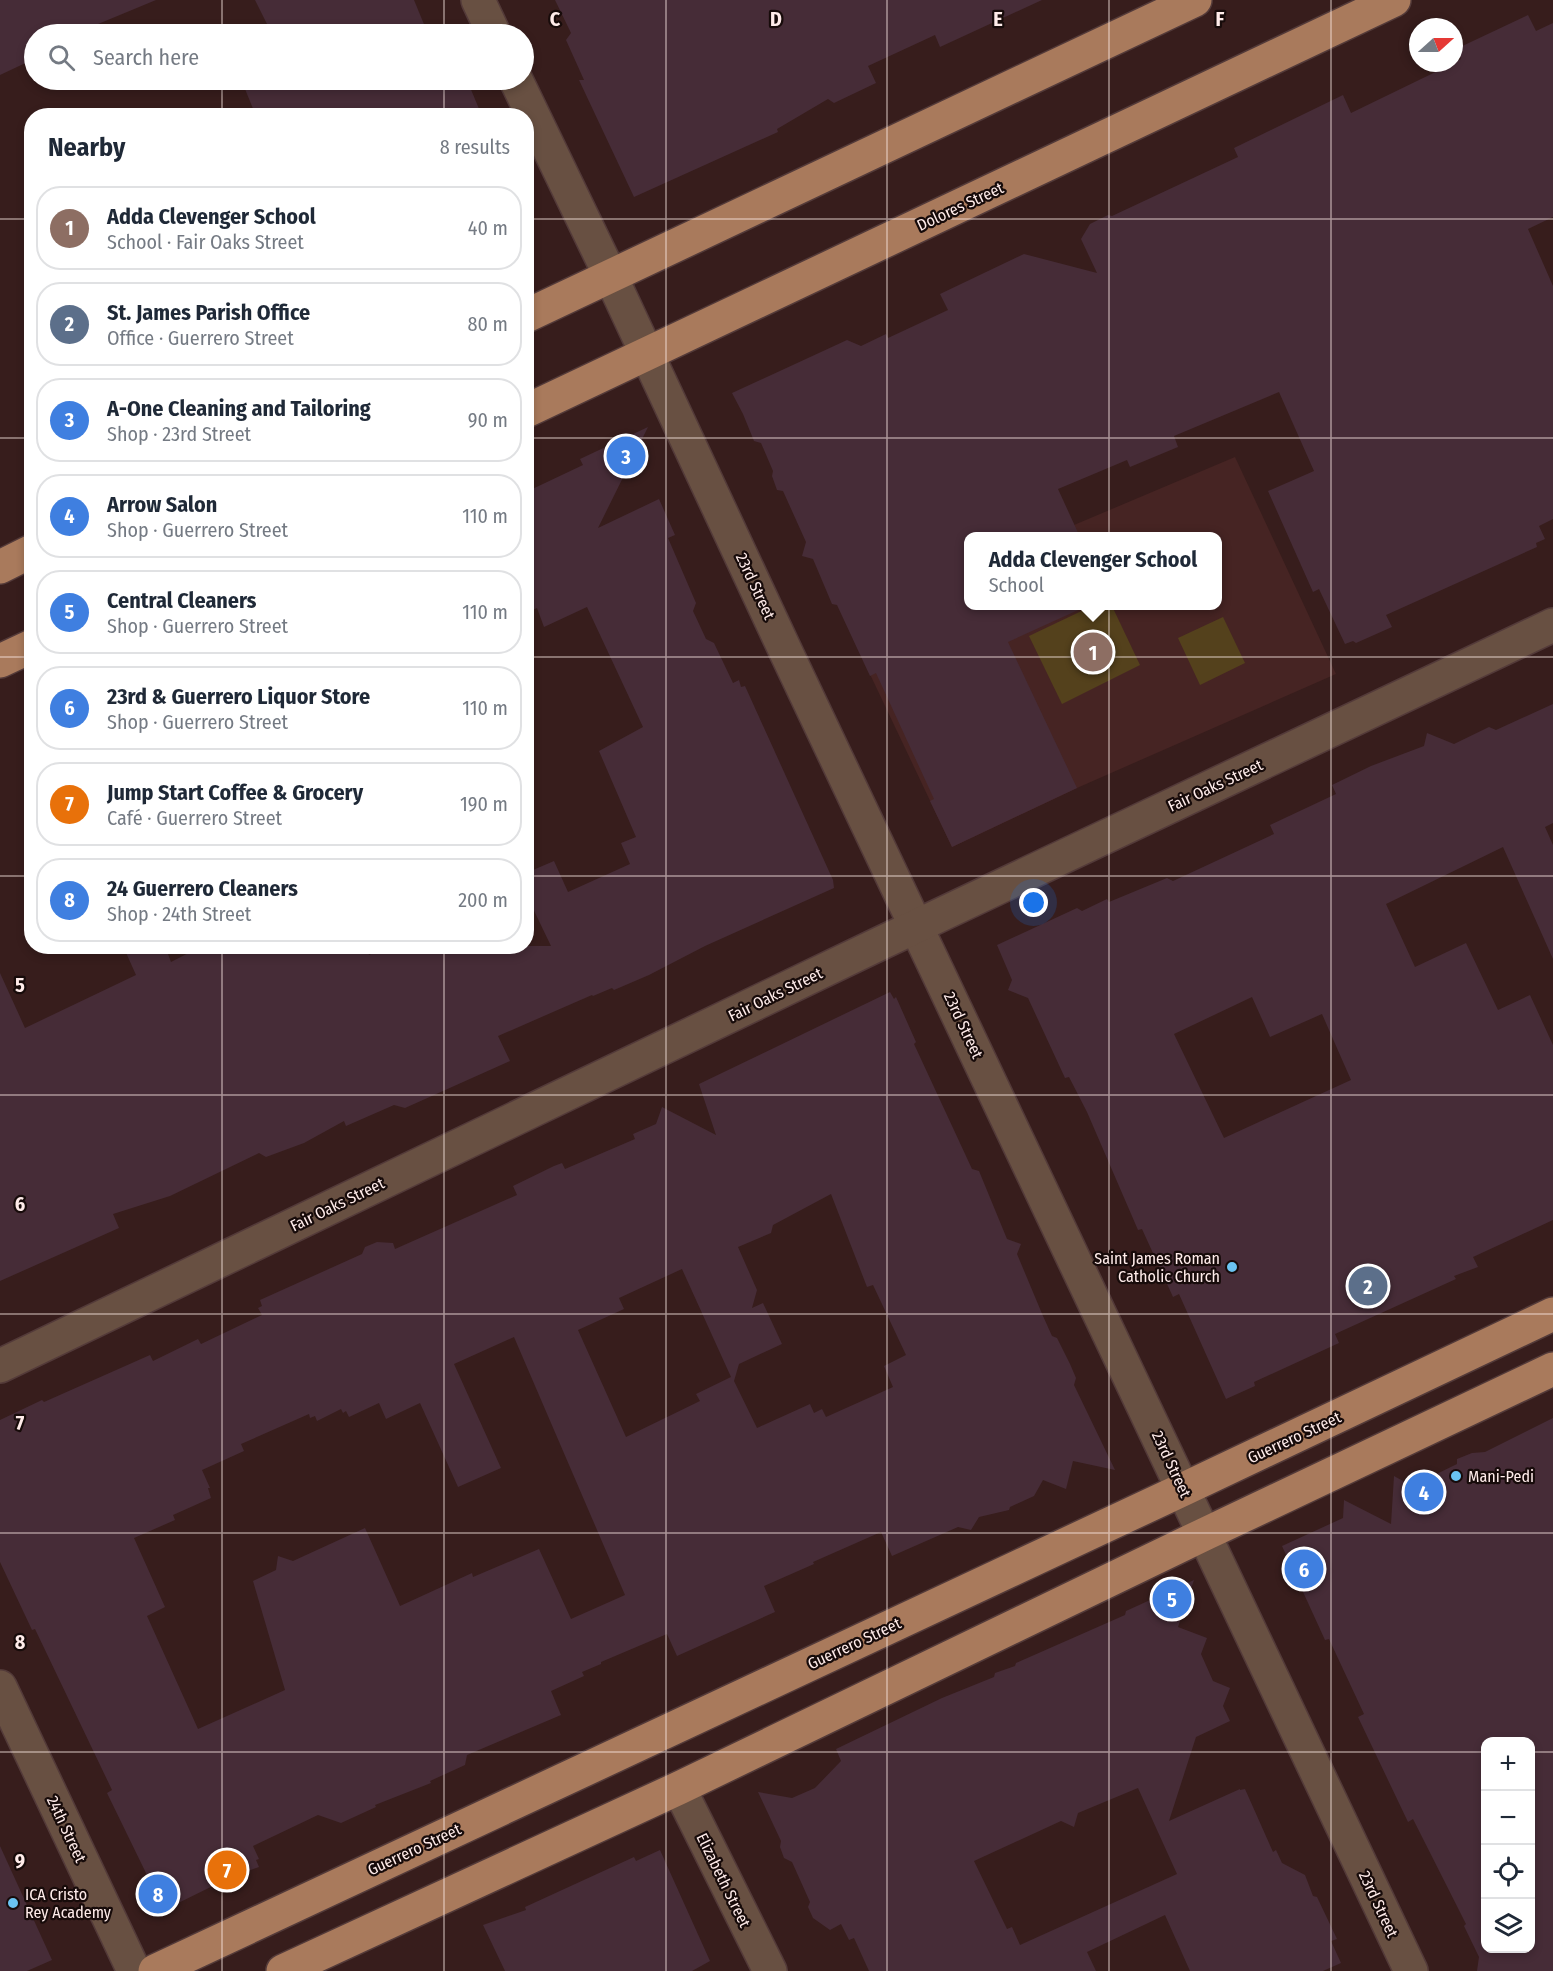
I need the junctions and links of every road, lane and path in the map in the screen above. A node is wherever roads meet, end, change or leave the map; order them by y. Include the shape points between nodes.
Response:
1 (478, 0) edge
2 (1195, 0) edge
3 (1394, 0) edge
4 (489, 24) edge
5 (521, 90) edge
6 (530, 108) edge
7 (534, 117) edge
8 (611, 277) junction
9 (534, 312) edge
10 (647, 354) junction
11 (534, 407) edge
12 (24, 556) edge
13 (0, 567) edge
14 (1553, 625) edge
15 (24, 650) edge
16 (0, 661) edge
17 (917, 926) junction
18 (1553, 1314) edge
19 (0, 1366) edge
20 (1553, 1369) edge
21 (1184, 1489) junction
22 (1205, 1533) junction
23 (0, 1687) edge
24 (679, 1788) junction
25 (134, 1971) edge
26 (154, 1971) edge
27 (283, 1971) edge
28 (770, 1971) edge
29 (1411, 1971) edge

1 - 4 street
2 - 8 main road
3 - 10 main road, Dolores Street
5 - 6 street, 23rd Street
7 - 8 street, 23rd Street
8 - 9 main road
8 - 10 street, 23rd Street
10 - 11 main road, Dolores Street
10 - 17 street, 23rd Street
12 - 13 main road
14 - 17 street, Fair Oaks Street
15 - 16 main road
17 - 19 street, Fair Oaks Street
17 - 21 street, 23rd Street
18 - 21 main road, Guerrero Street
20 - 22 main road
21 - 22 street, 23rd Street
21 - 26 main road, Guerrero Street
22 - 24 main road
22 - 29 street, 23rd Street
23 - 25 street, 24th Street
24 - 27 main road
24 - 28 street, Elizabeth Street

